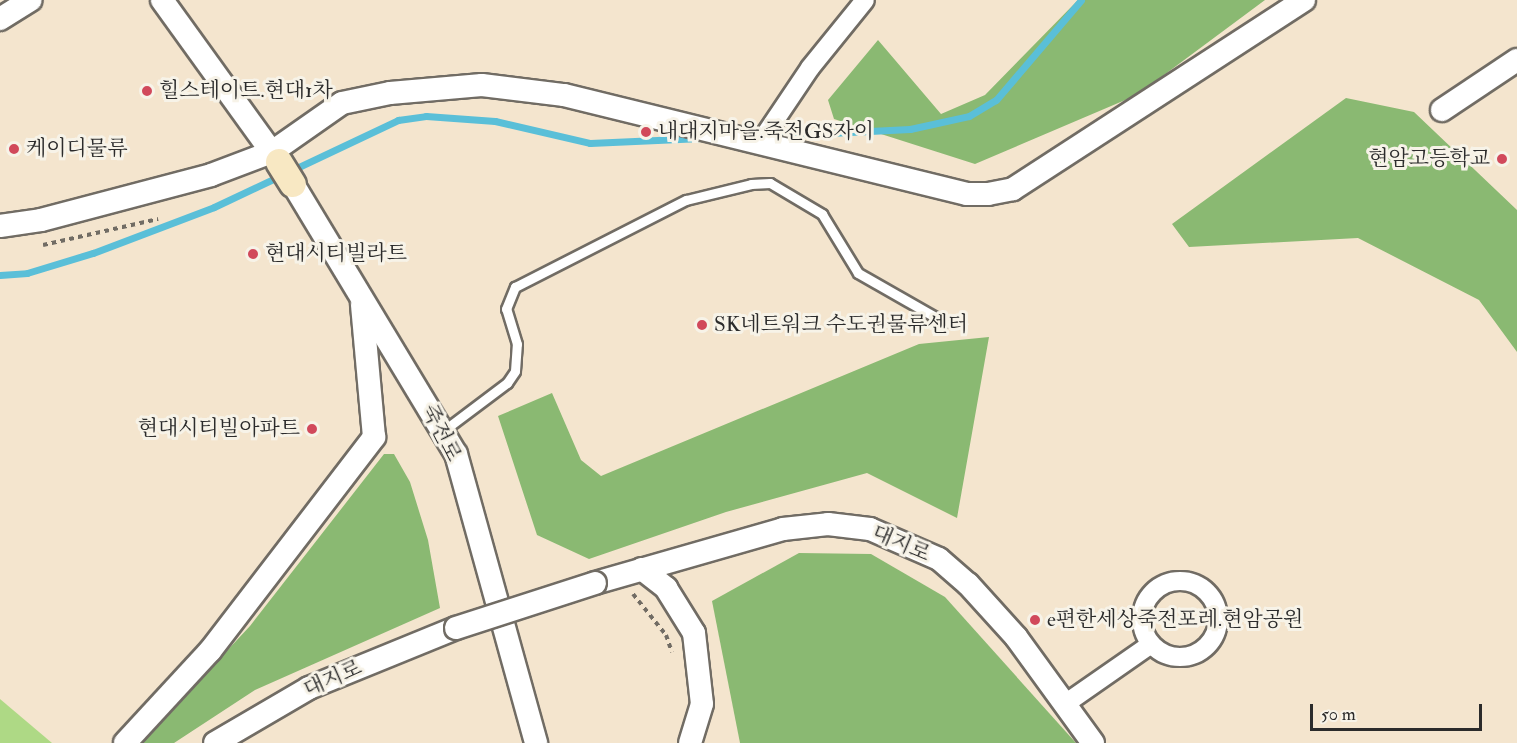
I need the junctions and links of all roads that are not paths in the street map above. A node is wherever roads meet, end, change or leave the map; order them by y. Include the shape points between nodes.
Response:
1 (31, 0) edge
2 (162, 0) edge
3 (865, 0) edge
4 (1304, 0) edge
5 (0, 19) edge
6 (1517, 60) edge
7 (1442, 110) dead end
8 (761, 140) junction
9 (275, 157) junction
10 (293, 184) joint
11 (0, 226) edge
12 (361, 295) junction
13 (944, 322) dead end
14 (443, 431) junction
15 (642, 569) junction
16 (1150, 645) junction
17 (1065, 704) junction
18 (125, 743) edge
19 (215, 743) edge
20 (536, 743) edge
21 (690, 743) edge
22 (1093, 743) edge

1 - 5 street
2 - 9 street
3 - 8 street
4 - 8 street via 1013,189 967,194
6 - 7 street
8 - 9 street via 564,95 482,85 390,93 342,103
9 - 10 main road
9 - 11 street via 41,220
10 - 12 street, 죽전로
12 - 14 street, 죽전로
12 - 18 street via 371,370 374,437 210,651
13 - 14 lane via 858,273 822,214 770,183 751,184 686,200 515,287 506,309 517,344 515,371 507,383
14 - 20 street, 죽전로 via 456,454
15 - 17 street, 대지로 via 783,529 828,524 870,529 939,560 968,584 1016,637
15 - 19 street, 대지로, bridge via 456,628 309,688
15 - 21 street via 666,588 694,633 702,704
16 - 16 street via 1172,657 1190,656 1206,647 1218,625 1214,602 1198,585 1175,581 1150,583 1141,622
16 - 17 street
17 - 22 street, 대지로

